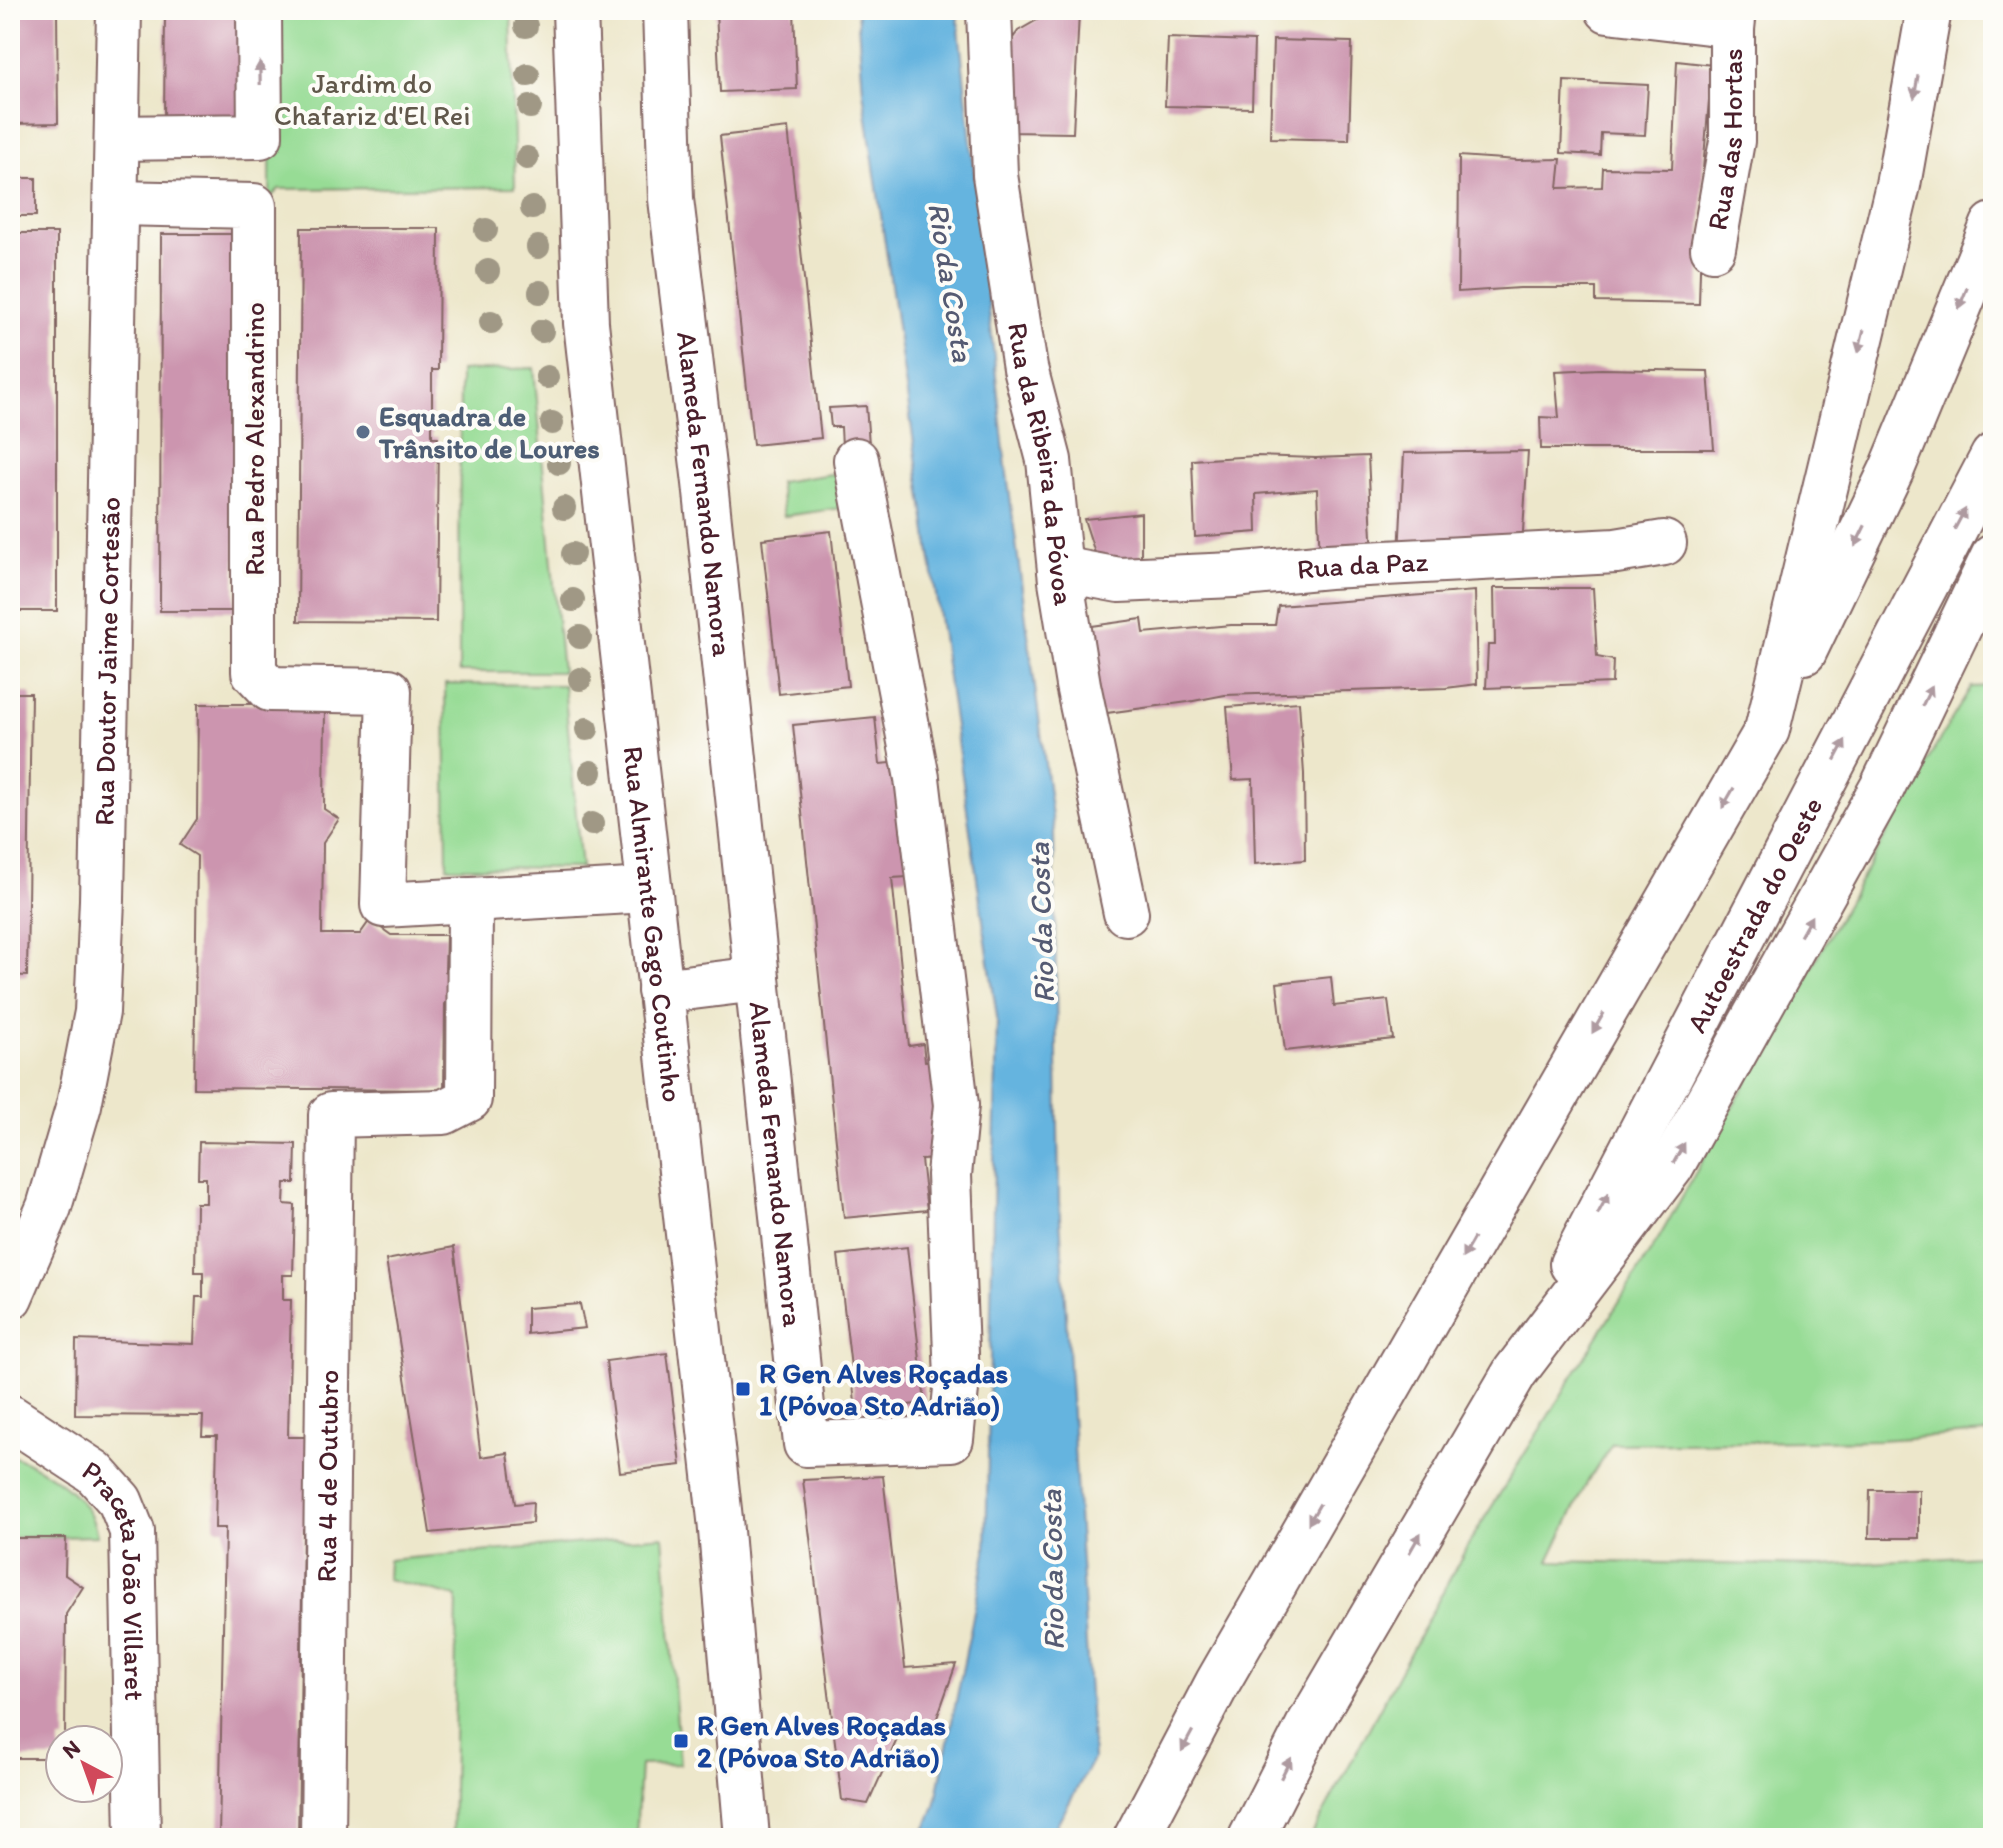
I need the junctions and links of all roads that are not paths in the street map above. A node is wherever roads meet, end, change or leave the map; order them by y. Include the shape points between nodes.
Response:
1 (119, 10) edge
2 (259, 10) edge
3 (575, 10) edge
4 (665, 10) edge
5 (989, 10) edge
6 (1608, 10) edge
7 (1929, 10) edge
8 (1733, 20) edge
9 (117, 138) junction
10 (116, 203) junction
11 (1993, 225) edge
12 (1713, 248) dead end
13 (1993, 456) edge
14 (856, 460) dead end
15 (1664, 543) dead end
16 (1993, 557) edge
17 (1060, 569) junction
18 (1767, 730) junction
19 (648, 890) junction
20 (470, 900) junction
21 (1126, 913) dead end
22 (757, 979) junction
23 (660, 991) junction
24 (10, 1297) edge
25 (1515, 1372) junction
26 (10, 1417) edge
27 (138, 1838) edge
28 (323, 1838) edge
29 (747, 1838) edge
30 (1136, 1838) edge
31 (1251, 1838) edge

1 - 9 main road, Rua Doutor Jaime Cortesão
9 -> 2 main road via 260,136
3 - 19 main road, Rua Almirante Gago Coutinho via 586,323
4 - 22 main road, Alameda Fernando Namora via 671,199
5 - 17 main road, Rua da Ribeira da Póvoa via 995,175 1025,368 1049,460
6 - 8 main road, Rua das Hortas via 1717,23
7 -> 18 main road via 1898,185
8 - 12 main road, Rua das Hortas via 1732,141
9 - 10 main road, Rua Doutor Jaime Cortesão
10 - 20 main road, Rua Pedro Alexandrino via 254,206 254,672 270,689 389,691 383,905
10 - 24 main road, Rua Doutor Jaime Cortesão via 97,1012 79,1105 49,1207
11 -> 18 main road via 1892,469
25 -> 13 main road, Autoestrada do Oeste
14 - 22 main road, Alameda Fernando Namora via 917,778 956,1105 949,1175 957,1379 951,1439 806,1444
15 - 17 main road, Rua da Paz via 1616,551 1119,580
25 -> 16 main road via 1671,1167 1882,788
17 - 21 main road, Rua da Ribeira da Póvoa via 1078,685
18 -> 30 main road via 1218,1682
19 - 20 main road
19 - 23 main road, Rua Almirante Gago Coutinho
20 - 28 main road, Rua 4 de Outubro via 469,1099 444,1112 331,1115
22 - 23 main road, Alameda Fernando Namora
23 - 29 main road, Rua Almirante Gago Coutinho via 720,1519
31 -> 25 main road via 1308,1726
26 - 27 main road, Praceta João Villaret via 94,1472 120,1501 132,1531

